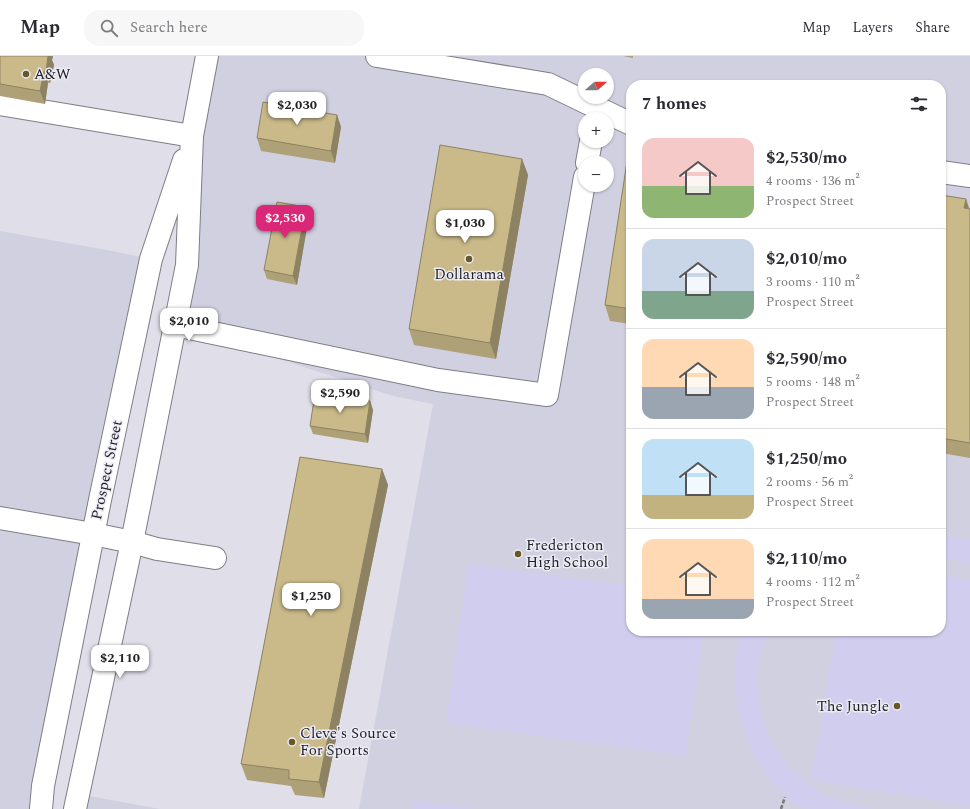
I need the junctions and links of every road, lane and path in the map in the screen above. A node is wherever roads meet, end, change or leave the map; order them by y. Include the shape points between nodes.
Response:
1 (207, 56) edge
2 (377, 56) edge
3 (0, 104) edge
4 (593, 112) edge
5 (614, 119) edge
6 (626, 123) edge
7 (192, 136) junction
8 (946, 173) edge
9 (970, 176) edge
10 (582, 192) edge
11 (175, 325) junction
12 (0, 518) edge
13 (93, 534) junction
14 (132, 542) junction
15 (215, 558) dead end
16 (785, 797) dead end
17 (41, 809) edge
18 (75, 809) edge
19 (781, 809) edge

1 - 7 main road, Prospect Street
2 - 4 main road via 548,84
3 - 7 main road
5 - 6 main road
7 - 11 main road, Prospect Street via 187,265
7 - 13 main road, Prospect Street via 151,259
8 - 9 main road
10 - 11 main road via 547,395 438,380
11 - 14 main road, Prospect Street
12 - 13 main road
13 - 14 main road
13 - 17 main road, Prospect Street via 43,786
14 - 15 main road via 157,549
14 - 18 main road, Prospect Street
16 - 19 path

